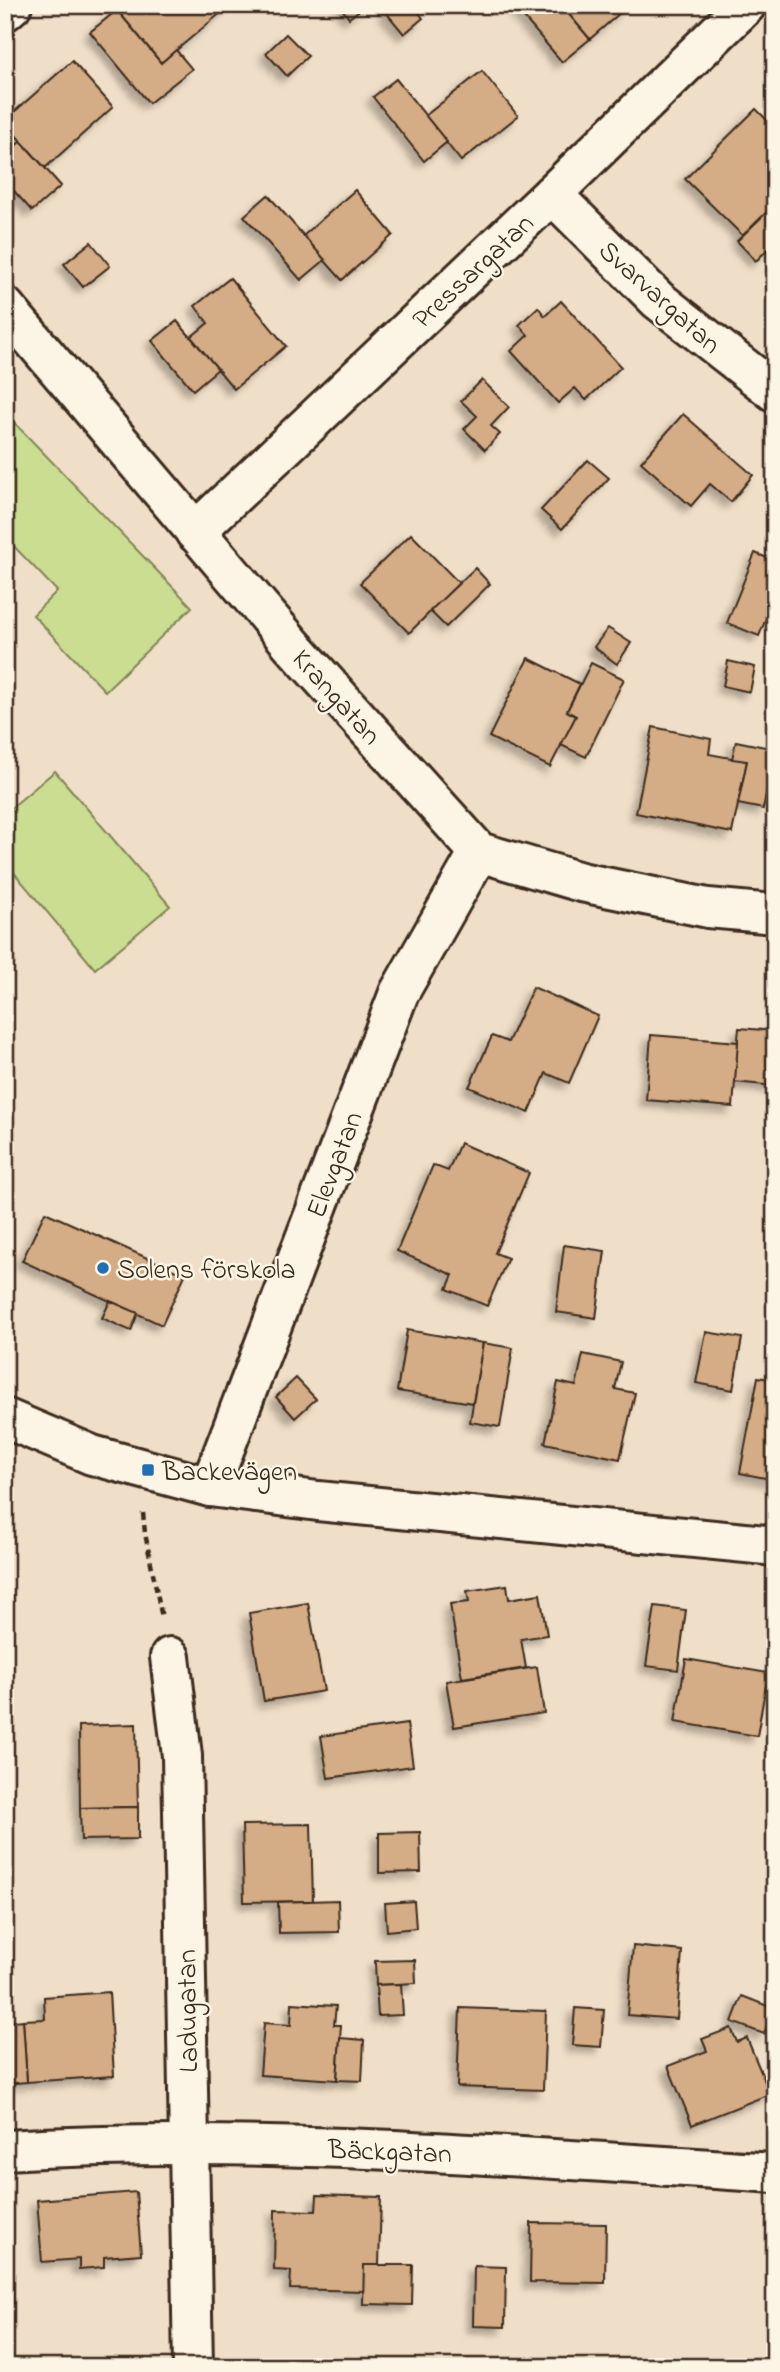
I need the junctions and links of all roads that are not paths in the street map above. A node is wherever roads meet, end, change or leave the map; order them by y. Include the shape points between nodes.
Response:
1 (12, 5) edge
2 (746, 5) edge
3 (5, 11) edge
4 (552, 194) junction
5 (5, 307) edge
6 (775, 392) edge
7 (195, 532) junction
8 (479, 852) junction
9 (775, 914) edge
10 (5, 1418) edge
11 (210, 1487) junction
12 (775, 1546) edge
13 (170, 1657) dead end
14 (188, 2146) junction
15 (5, 2150) edge
16 (775, 2173) edge
17 (193, 2367) edge

1 - 3 street
2 - 4 street, Pressargatan
4 - 6 street, Svarvargatan via 658,300
4 - 7 street, Pressargatan
5 - 7 street, Krangatan
7 - 8 street, Krangatan
8 - 9 street via 581,882 708,908
8 - 11 street, Elevgatan via 399,993
10 - 11 street via 92,1455
11 - 12 street
13 - 14 street, Ladugatan via 182,1756
14 - 15 street, Bäckgatan
14 - 16 street, Bäckgatan via 368,2148
14 - 17 street, Ladugatan

